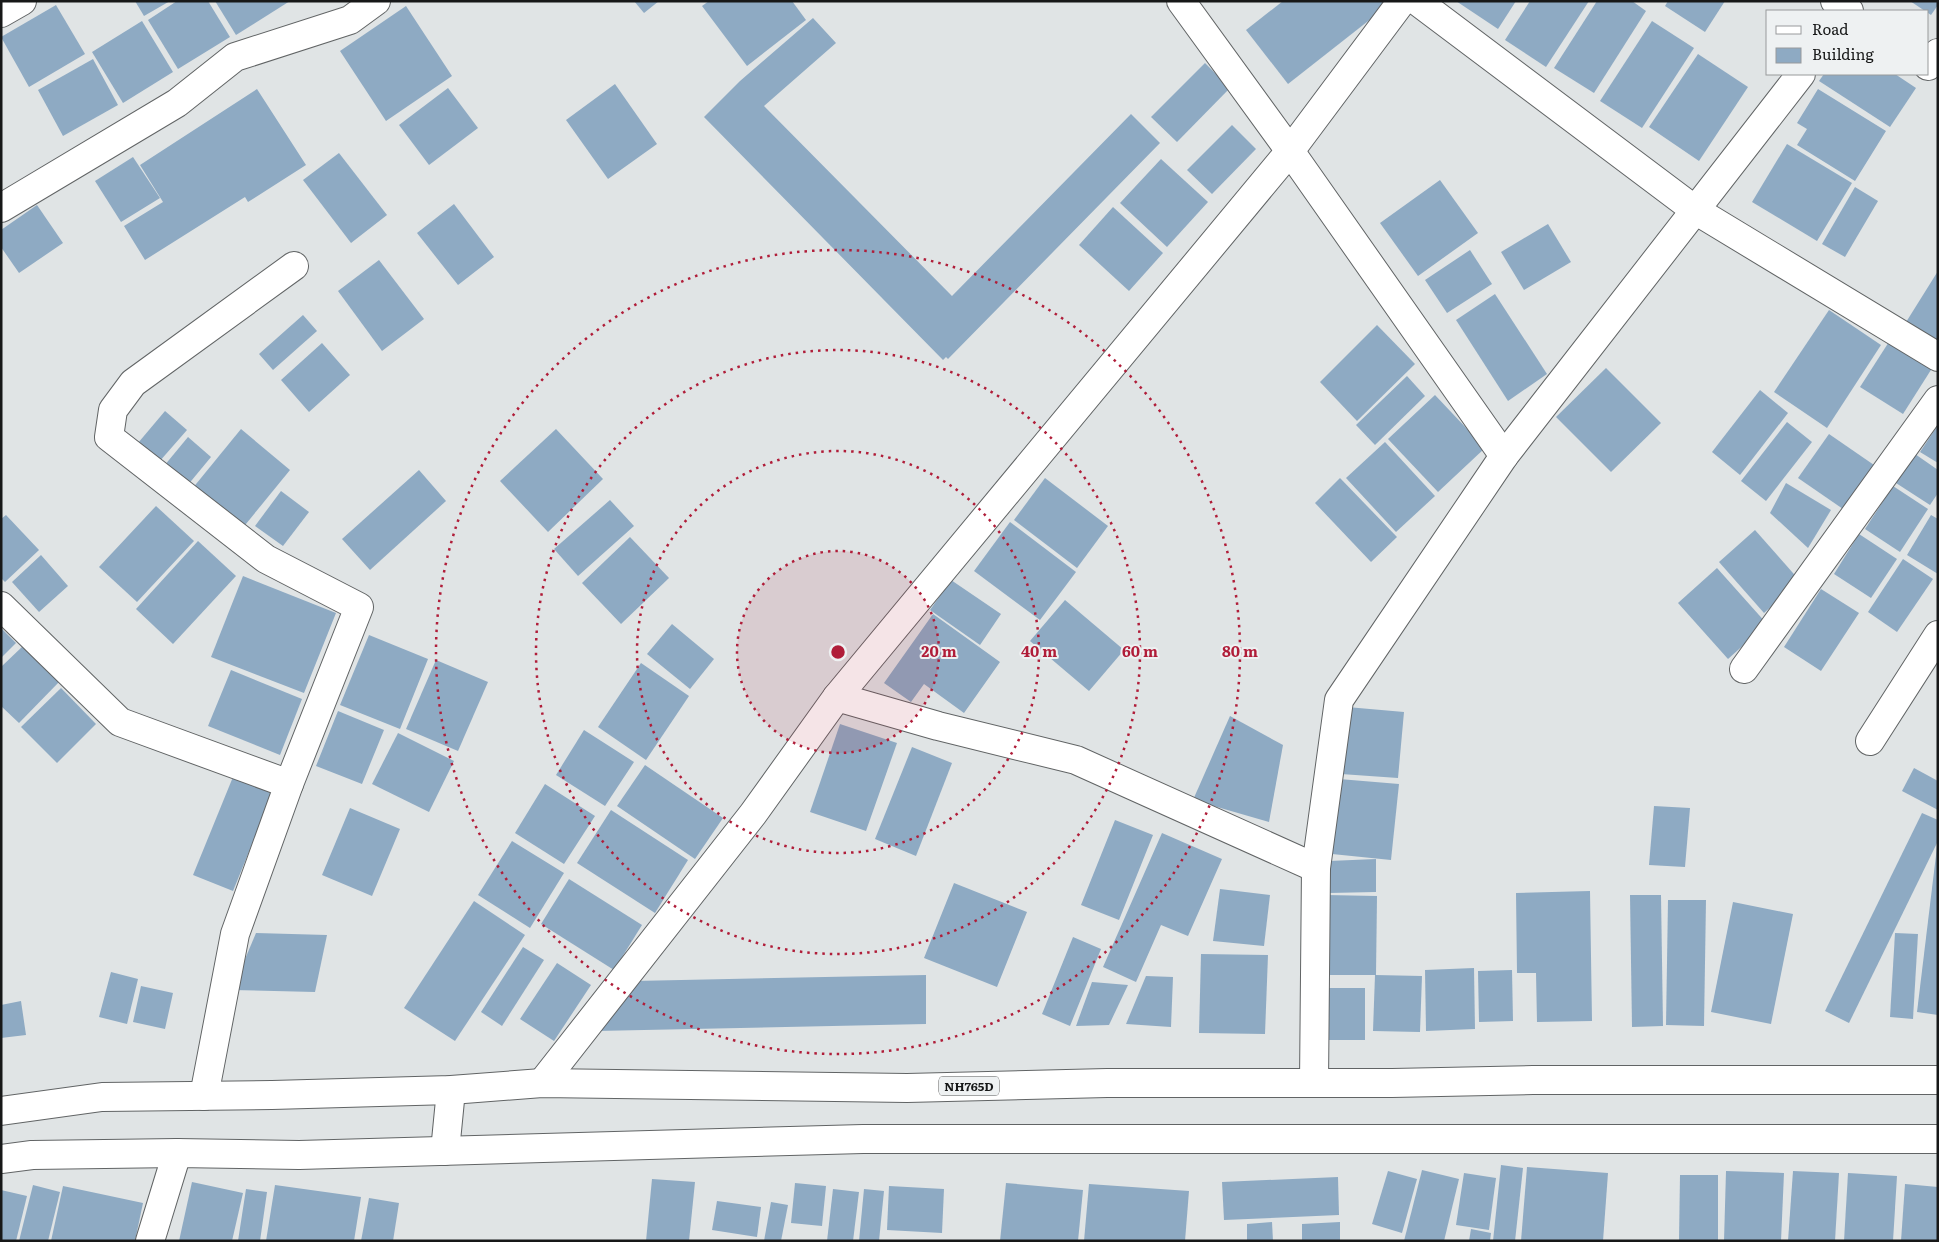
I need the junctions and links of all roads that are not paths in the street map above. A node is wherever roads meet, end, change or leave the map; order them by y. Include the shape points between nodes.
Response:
1 (22, 1) edge
2 (376, 1) edge
3 (1181, 1) edge
4 (1402, 1) edge
5 (1417, 1) edge
6 (1834, 1) edge
7 (1848, 10) edge
8 (1, 13) edge
9 (1800, 75) edge
10 (1290, 150) junction
11 (1, 208) edge
12 (1696, 210) junction
13 (294, 266) dead end
14 (1938, 357) edge
15 (1938, 400) edge
16 (1504, 456) junction
17 (1, 606) edge
18 (1938, 634) edge
19 (1744, 669) dead end
20 (837, 697) junction
21 (1870, 741) dead end
22 (289, 784) junction
23 (1316, 868) junction
24 (1938, 1080) edge
25 (542, 1083) junction
26 (1314, 1083) junction
27 (451, 1090) junction
28 (204, 1096) junction
29 (1, 1111) edge
30 (1938, 1139) edge
31 (445, 1151) junction
32 (177, 1153) junction
33 (1, 1159) edge
34 (150, 1241) edge

1 - 8 main road
2 - 11 main road via 350,20 235,57 177,103
3 - 10 main road
4 - 10 main road
5 - 12 main road
6 - 7 main road
9 - 12 main road
10 - 16 main road
10 - 20 main road
12 - 14 main road
12 - 16 main road
13 - 22 main road via 133,383 113,410 109,437 266,559 359,607
15 - 19 main road
16 - 23 main road via 1339,700
17 - 22 main road via 120,722
18 - 21 main road
20 - 23 main road via 1076,760
20 - 25 main road via 753,814
22 - 28 main road via 235,934
23 - 26 main road
24 - 26 main road, NH765D
25 - 26 main road, NH765D via 907,1088 1108,1083
25 - 27 main road, NH765D
27 - 28 main road, NH765D
27 - 31 main road
28 - 29 main road, NH765D via 102,1098
30 - 31 main road via 952,1138
31 - 32 main road via 299,1155
32 - 33 main road via 32,1155
32 - 34 main road

